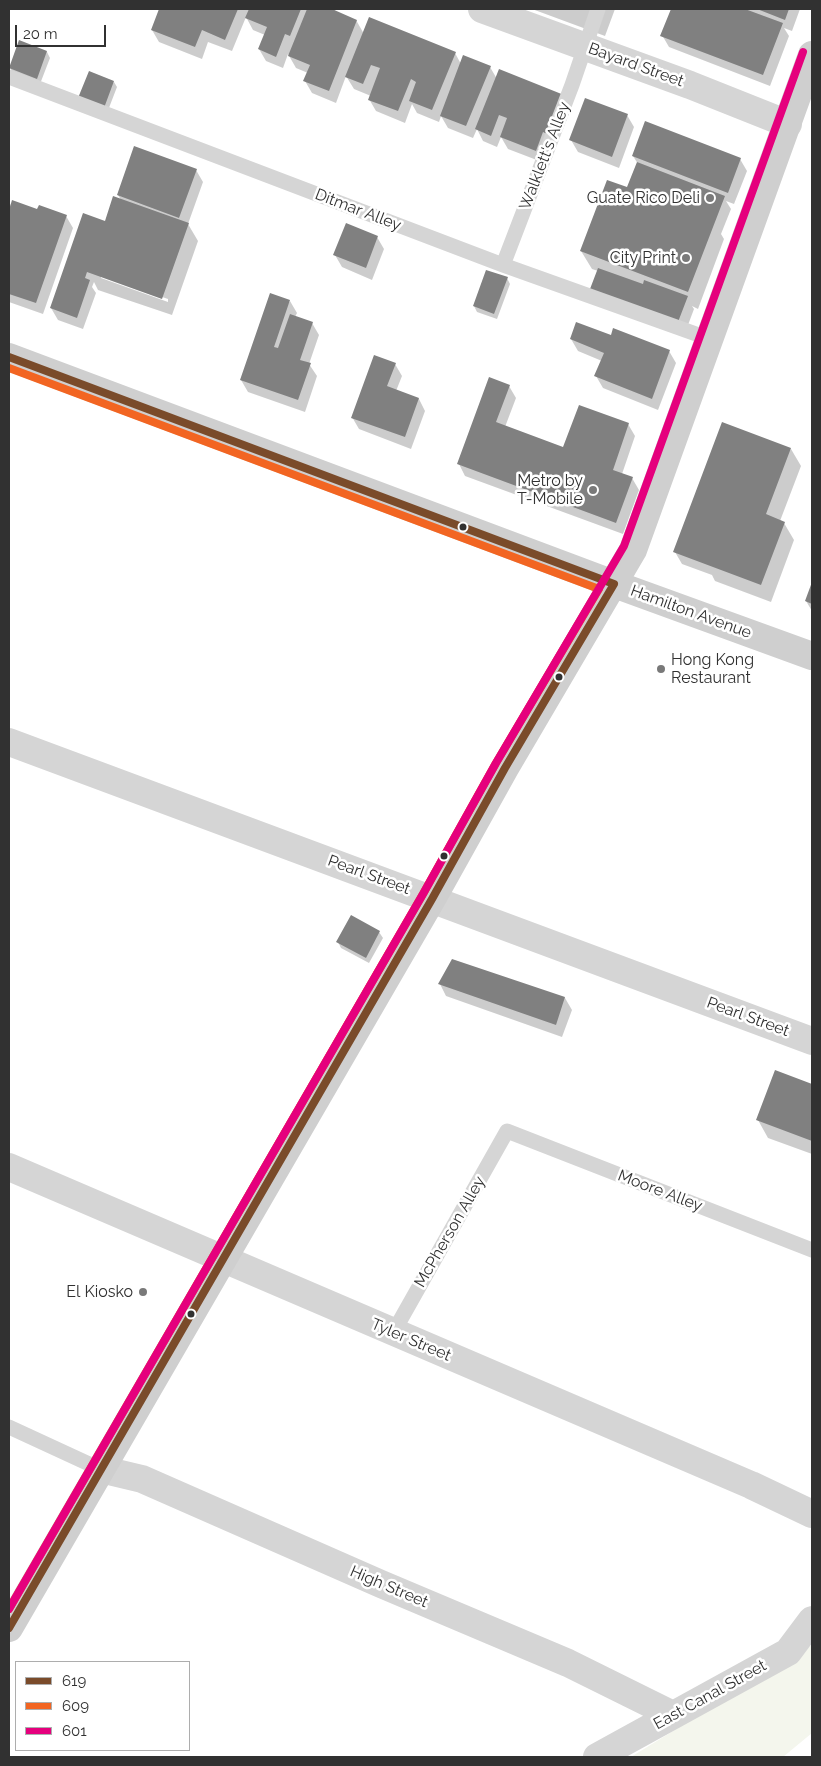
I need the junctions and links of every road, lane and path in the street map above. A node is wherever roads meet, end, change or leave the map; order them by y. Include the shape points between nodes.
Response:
1 (482, 9) edge
2 (598, 9) edge
3 (586, 47) junction
4 (812, 55) edge
5 (9, 77) edge
6 (788, 124) junction
7 (503, 265) junction
8 (710, 339) junction
9 (9, 357) edge
10 (614, 584) junction
11 (812, 656) edge
12 (9, 742) edge
13 (432, 899) junction
14 (812, 1041) edge
15 (508, 1131) joint
16 (9, 1166) edge
17 (812, 1250) edge
18 (224, 1258) junction
19 (393, 1333) junction
20 (9, 1427) edge
21 (100, 1469) junction
22 (812, 1514) edge
23 (812, 1620) edge
24 (9, 1628) edge
25 (674, 1715) junction
26 (597, 1757) edge

1 - 3 street, Bayard Street
2 - 3 lane, Walklett's Alley
3 - 6 street, Bayard Street
3 - 7 lane, Walklett's Alley
4 - 6 street
5 - 7 lane, Ditmar Alley
6 - 8 street
7 - 8 lane, Ditmar Alley
8 - 10 street via 635,546
9 - 10 street, Hamilton Avenue
10 - 11 street, Hamilton Avenue
10 - 13 street
12 - 13 street, Pearl Street
13 - 14 street, Pearl Street
13 - 18 street
15 - 17 lane, Moore Alley
15 - 19 lane, McPherson Alley
16 - 18 street, Tyler Street
18 - 19 street, Tyler Street
18 - 21 street
19 - 22 street, Tyler Street
20 - 21 lane
21 - 24 street
21 - 25 street, High Street via 142,1479 568,1663
23 - 25 street, East Canal Street via 788,1652
25 - 26 street, East Canal Street

